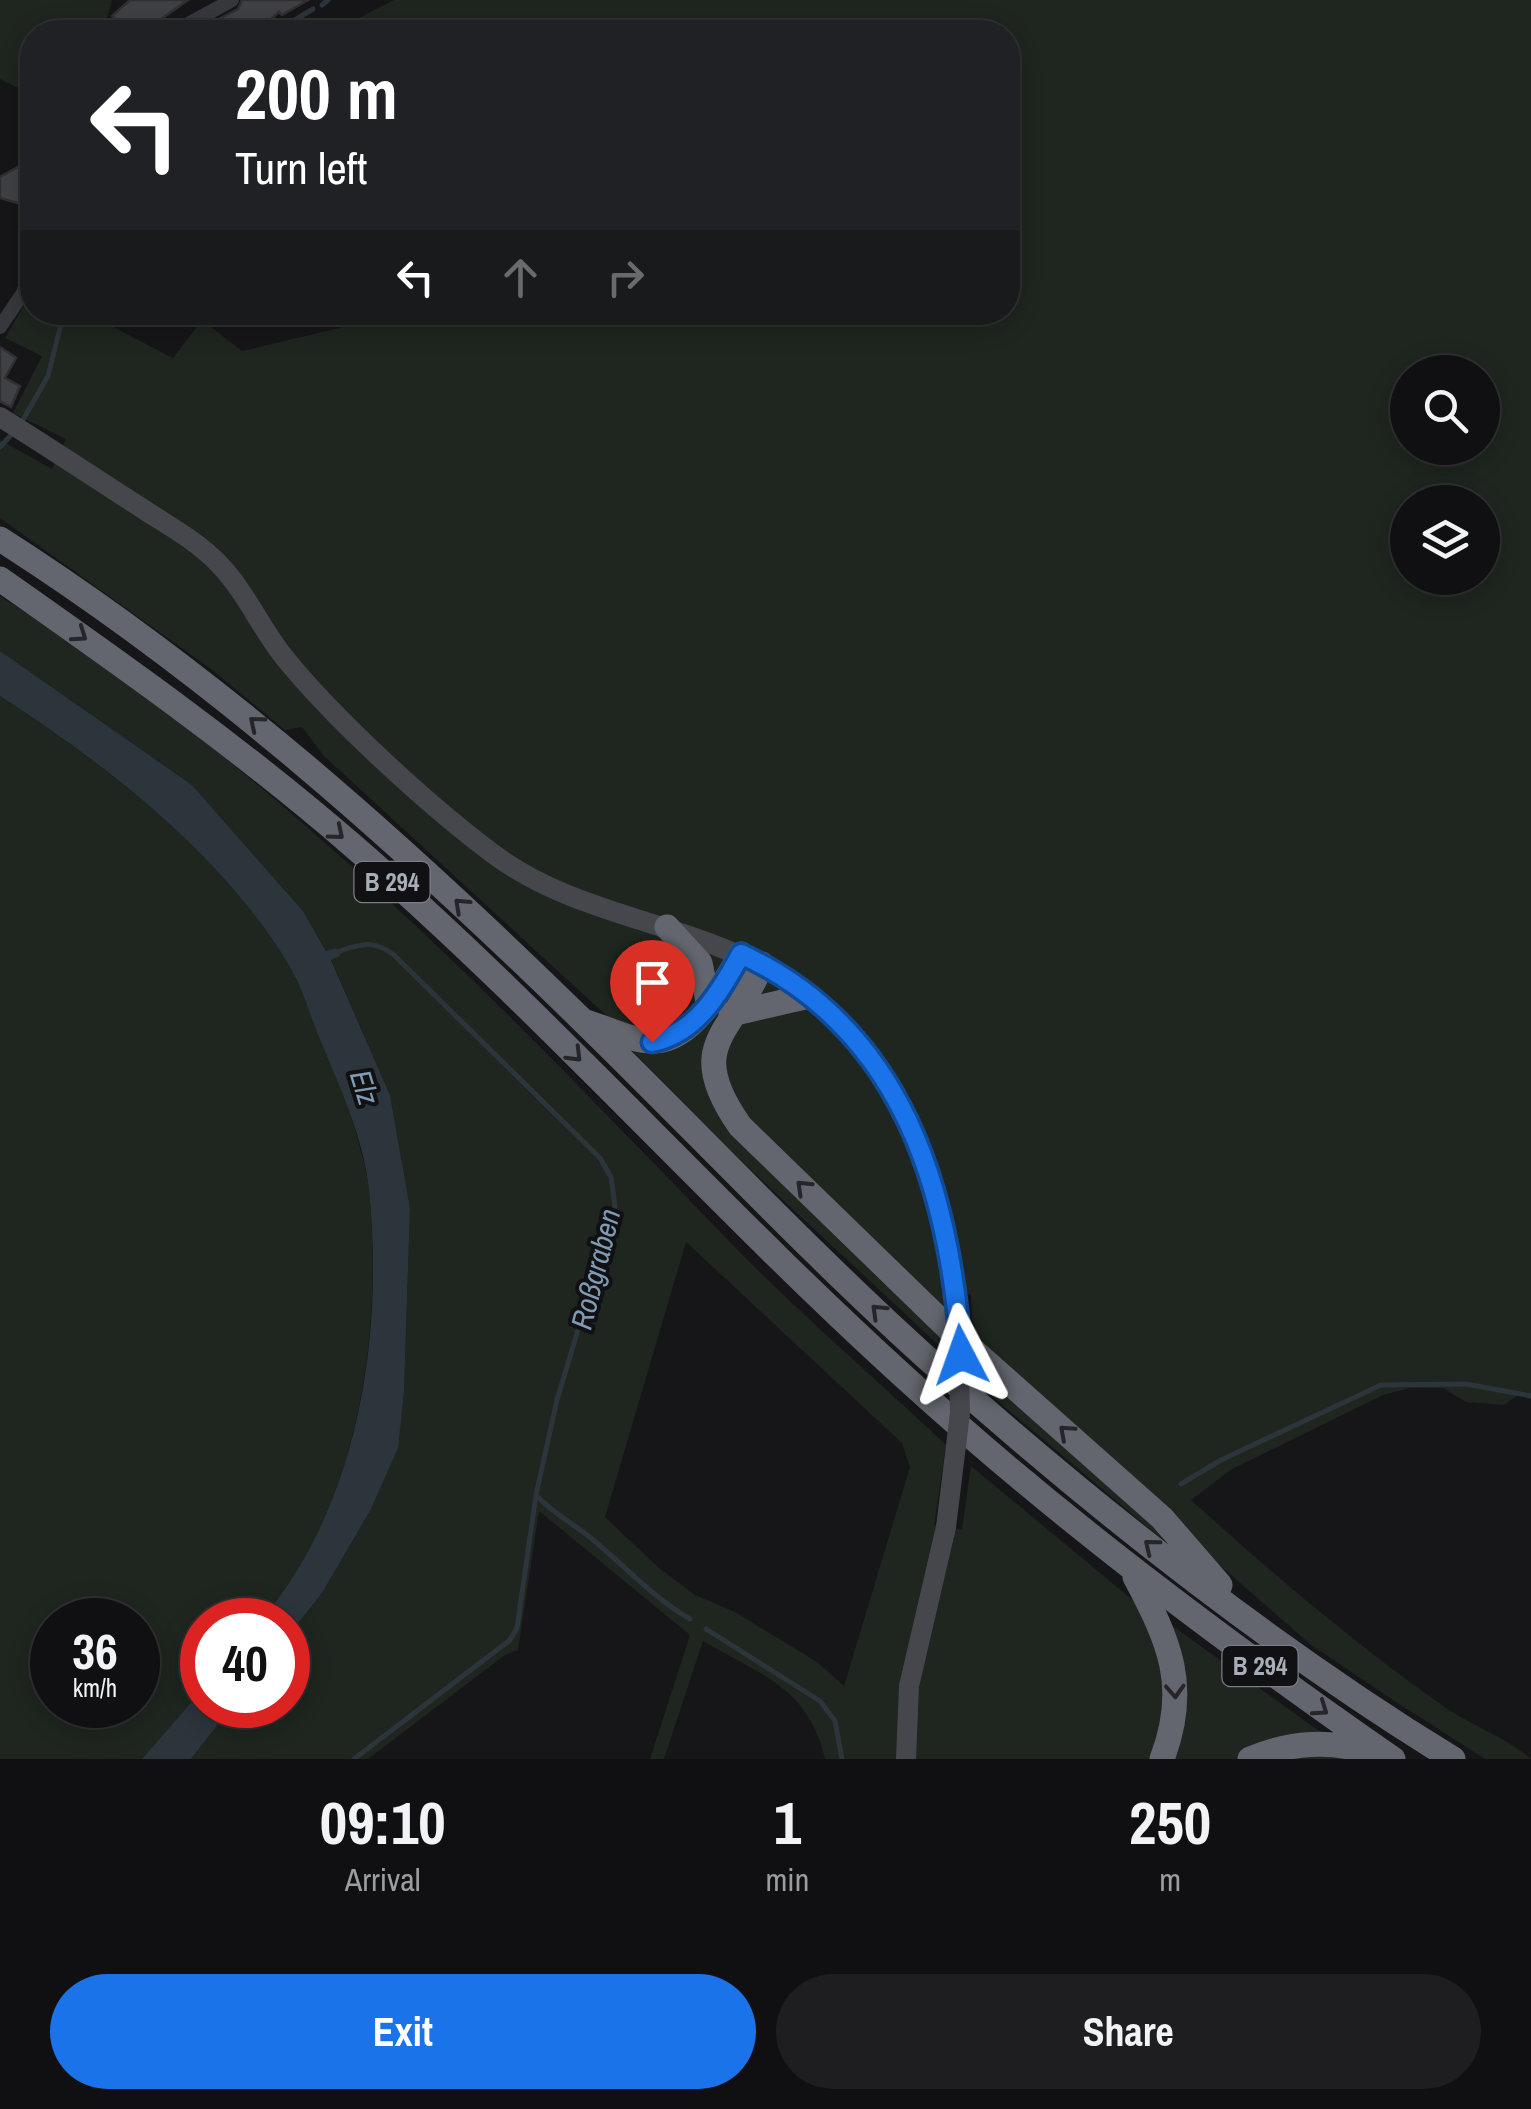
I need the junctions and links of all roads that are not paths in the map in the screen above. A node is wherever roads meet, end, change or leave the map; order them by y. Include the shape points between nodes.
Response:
1 (232, 0) edge
2 (196, 20) edge
3 (20, 297) edge
4 (0, 327) edge
5 (4, 420) edge
6 (0, 538) edge
7 (0, 580) edge
8 (667, 927) junction
9 (752, 959) junction
10 (808, 996) junction
11 (720, 1007) junction
12 (583, 1021) junction
13 (1130, 1568) junction
14 (1256, 1626) junction
15 (906, 1759) edge
16 (1162, 1759) edge
17 (1250, 1759) edge
18 (1382, 1759) edge
19 (1393, 1759) edge
20 (1453, 1759) edge

1 - 2 street
3 - 4 street
5 - 8 street via 192,540 239,588 303,677 493,854 547,884
12 -> 6 highway, B 294 via 283,745 163,650
7 -> 13 highway, B 294 via 219,734 355,848 900,1374
8 - 9 street
8 - 11 highway via 700,963
9 - 10 street
9 - 11 highway, B 294
10 - 11 highway
10 - 15 street, bridge via 858,1044 920,1143 957,1297 960,1412 946,1527 909,1686
11 - 12 highway, B 294 via 685,1031 652,1042
14 -> 11 highway via 1162,1518 948,1329 740,1126 714,1067
14 -> 12 highway, B 294 via 928,1358
13 -> 16 highway via 1166,1640 1176,1681 1176,1714
13 -> 19 highway, B 294
14 - 20 highway, B 294
17 - 18 highway via 1322,1744 1349,1745

